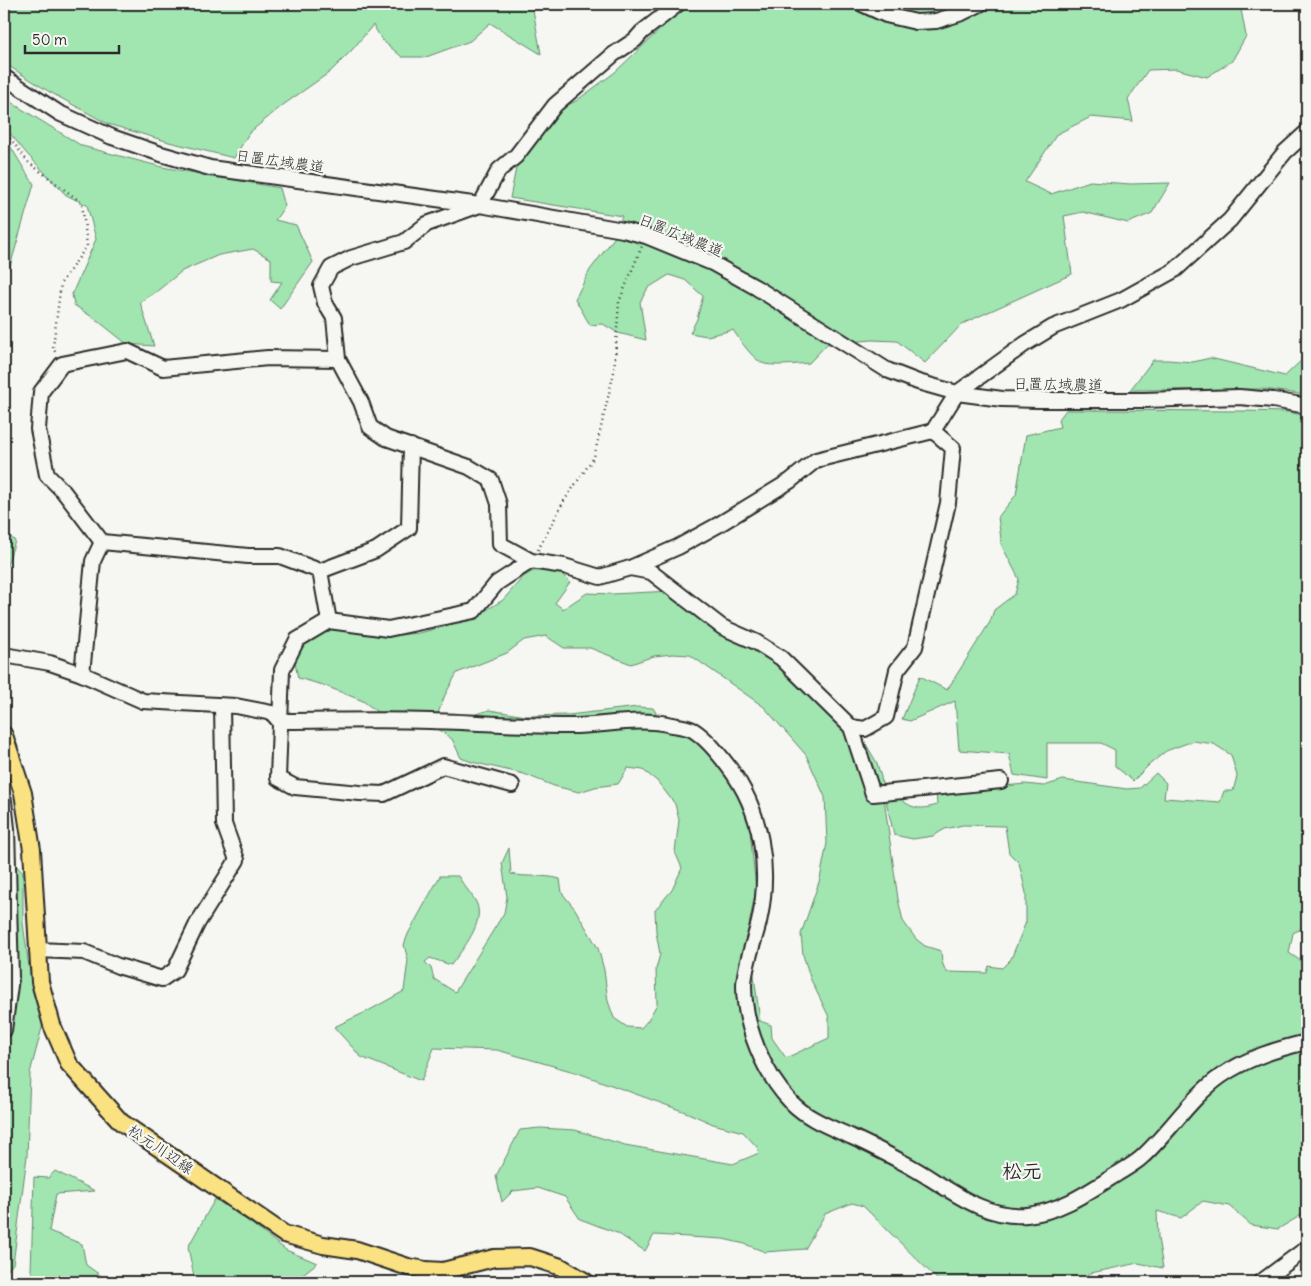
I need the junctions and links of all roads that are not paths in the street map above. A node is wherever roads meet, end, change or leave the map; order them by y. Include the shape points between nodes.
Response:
1 (678, 4) edge
2 (862, 4) edge
3 (980, 4) edge
4 (4, 77) edge
5 (1307, 132) edge
6 (480, 205) junction
7 (338, 359) junction
8 (957, 393) junction
9 (1307, 406) edge
10 (933, 432) junction
11 (411, 446) junction
12 (102, 542) junction
13 (531, 561) junction
14 (630, 568) junction
15 (320, 572) junction
16 (329, 621) junction
17 (4, 655) edge
18 (82, 674) junction
19 (222, 706) junction
20 (279, 720) junction
21 (851, 727) junction
22 (4, 734) edge
23 (1001, 781) dead end
24 (512, 785) dead end
25 (4, 801) edge
26 (37, 950) junction
27 (4, 1030) edge
28 (1307, 1042) edge
29 (1307, 1248) edge
30 (586, 1282) edge
31 (1261, 1282) edge

1 - 6 street via 556,105 516,156 499,170
2 - 3 street via 886,15 916,22 936,21
4 - 6 street, 日置広域農道 via 59,113 112,137 210,168
5 - 8 street via 1285,152 1230,220 1175,270 1121,300 1053,327
6 - 7 street via 427,224 404,242 351,258 331,268 321,286 325,303 334,318
6 - 8 street, 日置広域農道 via 623,230 682,249 734,275 887,370
7 - 11 street via 361,402 370,427 386,438
7 - 12 street via 268,358 163,368 127,352 62,364 41,392 38,429 47,475
8 - 9 street, 日置広域農道 via 1038,400 1239,397
8 - 10 street
10 - 14 street via 816,460 790,481 718,525
10 - 21 street via 952,448 948,503 915,647 897,670 886,717 865,728
11 - 13 street via 469,467 490,480 499,504 500,544
11 - 15 street via 409,528 376,550
12 - 15 street via 248,556 280,556
12 - 18 street via 93,561
13 - 14 street via 564,566 600,577
13 - 16 street via 497,583 474,611 388,628
14 - 21 street via 651,572 722,626 781,658
15 - 16 street
16 - 20 street via 297,640 282,670
17 - 18 street via 50,663
18 - 19 street via 143,701
19 - 20 street via 272,713
19 - 26 street via 224,824 237,860 197,924 175,970 162,979 84,952
20 - 24 street via 278,778 296,787 384,794 444,766
20 - 28 street via 572,726 656,721 691,729 740,782 757,821 763,851 763,905 744,985 753,1038 770,1073 790,1101 813,1120 916,1169 949,1192 994,1212 1024,1215 1050,1210 1088,1192 1140,1159 1219,1077 1246,1061
21 - 23 street via 873,794
22 - 26 main road, 松元川辺線 via 24,793 32,850
25 - 27 street via 11,978
26 - 30 main road, 松元川辺線 via 40,982 52,1025 69,1064 93,1092 122,1122 284,1234 426,1270 443,1271 494,1258 530,1257 561,1267
29 - 31 street

